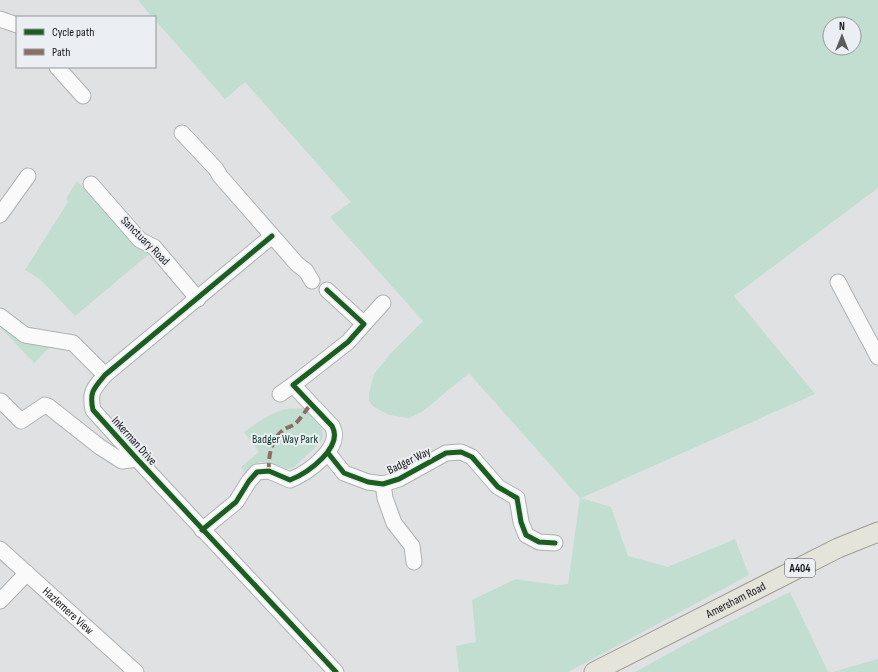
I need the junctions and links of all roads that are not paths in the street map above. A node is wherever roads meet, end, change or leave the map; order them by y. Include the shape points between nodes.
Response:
1 (0, 19) edge
2 (16, 25) edge
3 (58, 68) edge
4 (83, 96) dead end
5 (182, 133) dead end
6 (28, 176) dead end
7 (91, 184) dead end
8 (0, 215) edge
9 (272, 236) junction
10 (312, 281) dead end
11 (838, 282) dead end
12 (327, 290) dead end
13 (198, 299) junction
14 (383, 303) dead end
15 (0, 316) edge
16 (364, 324) junction
17 (878, 357) edge
18 (105, 375) junction
19 (293, 384) junction
20 (280, 394) dead end
21 (1, 401) dead end
22 (328, 453) junction
23 (137, 459) junction
24 (383, 484) junction
25 (202, 530) junction
26 (878, 532) edge
27 (556, 543) dead end
28 (0, 549) edge
29 (414, 562) dead end
30 (27, 574) junction
31 (0, 601) edge
32 (136, 672) edge
33 (336, 672) edge
34 (594, 672) edge

1 - 2 street
3 - 4 street
5 - 9 street
6 - 8 street
7 - 13 street, Sanctuary Road via 140,240 154,247
9 - 10 street via 306,271
9 - 13 street, Inkerman Drive
11 - 17 street
12 - 16 street
13 - 18 street, Inkerman Drive
14 - 16 street
15 - 18 street via 25,335 73,343
16 - 19 street via 348,342
18 - 23 street, Inkerman Drive via 93,390 93,410
19 - 20 street
19 - 22 street via 336,432 335,442
21 - 23 street via 21,421 45,405 48,406 122,461
22 - 24 street, Badger Way via 344,473 368,482
22 - 25 street via 290,480 269,471 257,472 236,502
23 - 25 street, Inkerman Drive
24 - 27 street, Badger Way via 399,479 446,453 461,452 472,457 498,487 517,498 526,535 539,542
24 - 29 street, Badger Way via 394,523 412,546
25 - 33 street, Inkerman Drive
26 - 34 main road, Amersham Road / A404 via 838,548
28 - 30 street, Hazlemere View
30 - 31 street
30 - 32 street, Hazlemere View

